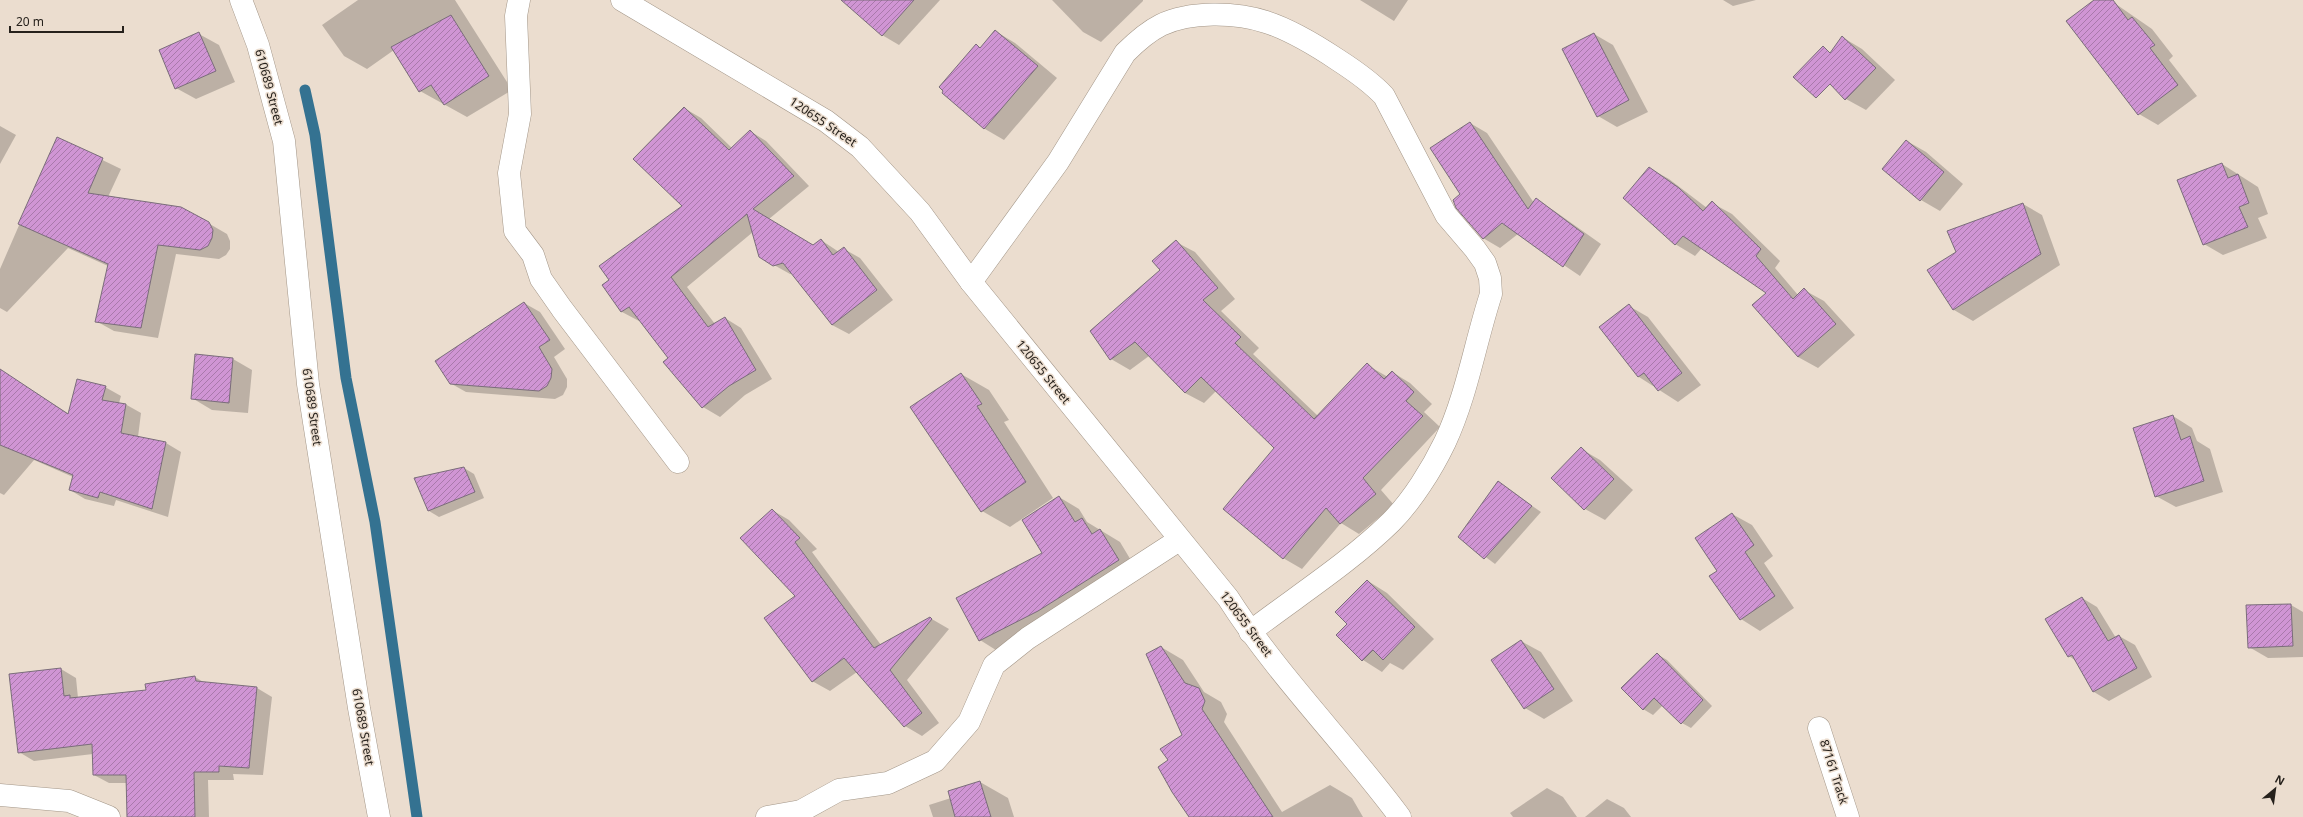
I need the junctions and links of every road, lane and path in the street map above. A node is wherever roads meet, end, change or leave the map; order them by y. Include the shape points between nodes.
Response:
1 (241, 0) edge
2 (520, 0) edge
3 (622, 0) edge
4 (971, 282) junction
5 (678, 462) dead end
6 (1179, 540) junction
7 (1250, 632) junction
8 (1819, 728) dead end
9 (0, 795) edge
10 (109, 817) edge
11 (379, 817) edge
12 (768, 817) edge
13 (1400, 817) edge
14 (1848, 817) edge

1 - 11 street, 610689 Street via 258,45 284,141 308,384 359,708
2 - 5 street via 516,16 520,114 509,173 515,231 533,255 541,280
3 - 4 street, 120655 Street via 826,121 860,147 920,212
4 - 6 street, 120655 Street
4 - 7 street via 1058,162 1125,53 1161,25 1217,14 1230,14 1266,22 1316,45 1384,96 1446,215 1485,263 1490,278 1491,294 1459,407 1445,442 1415,491 1392,521 1370,541
6 - 7 street, 120655 Street via 1228,598
6 - 12 street via 1028,638 994,666 969,722 936,761 888,783 839,790 801,811
7 - 13 street, 120655 Street
8 - 14 street, 87161 Track
9 - 10 street via 69,801

